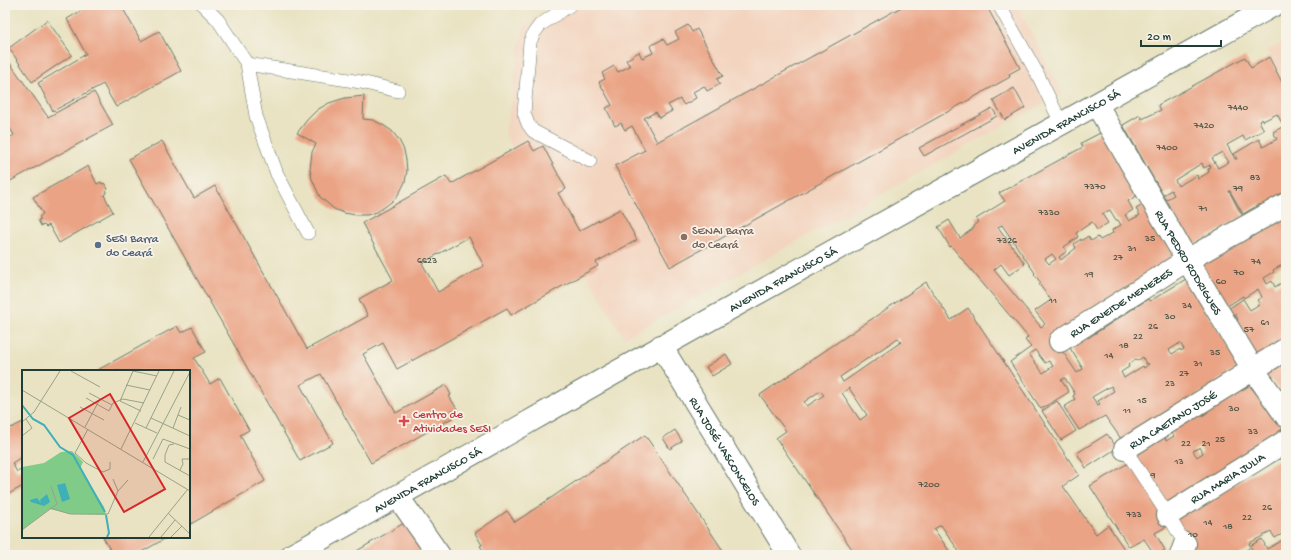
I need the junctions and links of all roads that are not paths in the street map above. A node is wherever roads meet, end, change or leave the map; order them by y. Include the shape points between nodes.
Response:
1 (203, 5) edge
2 (570, 5) edge
3 (999, 5) edge
4 (1274, 5) edge
5 (247, 64) junction
6 (398, 91) dead end
7 (1097, 105) junction
8 (1062, 125) junction
9 (590, 162) dead end
10 (1286, 204) edge
11 (308, 233) dead end
12 (1186, 260) junction
13 (1060, 341) dead end
14 (662, 346) junction
15 (1286, 349) edge
16 (1253, 369) junction
17 (1286, 416) edge
18 (1286, 441) edge
19 (1125, 449) joint
20 (398, 497) junction
21 (1168, 515) junction
22 (1183, 550) edge
23 (292, 555) edge
24 (438, 555) edge
25 (789, 555) edge

1 - 5 lane via 218,20
2 - 9 lane via 534,32 530,42 524,113 533,131
3 - 8 lane
4 - 7 street, AVENIDA FRANCISCO SÁ
5 - 6 lane via 361,82
5 - 11 lane via 256,116 277,174
7 - 8 street, AVENIDA FRANCISCO SÁ
7 - 12 street, RUA PEDRO RODRIGUES
8 - 14 street, AVENIDA FRANCISCO SÁ
10 - 12 street, RUA ENEIDE MENEZES
12 - 13 street, RUA ENEIDE MENEZES
12 - 16 street, RUA PEDRO RODRIGUES
14 - 20 street, AVENIDA FRANCISCO SÁ
14 - 25 street, RUA JOSÉ VASCONCELOS
15 - 16 street, RUA CAETANO JOSÉ
16 - 17 street, RUA PEDRO RODRIGUES
16 - 19 street, RUA CAETANO JOSÉ
18 - 21 street, RUA MARIA JULIA
19 - 21 lane, RUA CAETANO JOSÉ
20 - 23 street, AVENIDA FRANCISCO SÁ
20 - 24 street
21 - 22 lane, RUA CAETANO JOSÉ

